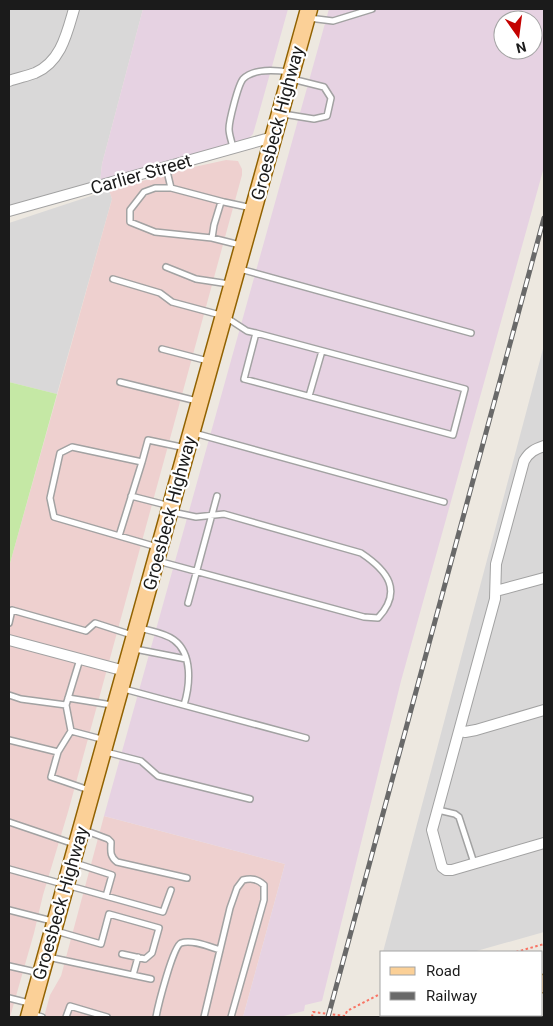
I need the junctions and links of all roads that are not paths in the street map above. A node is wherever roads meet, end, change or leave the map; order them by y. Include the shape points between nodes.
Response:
1 (74, 9) edge
2 (372, 9) edge
3 (307, 13) edge
4 (290, 75) junction
5 (9, 81) edge
6 (280, 114) junction
7 (273, 137) junction
8 (233, 148) junction
9 (166, 167) junction
10 (171, 188) junction
11 (221, 202) junction
12 (253, 208) junction
13 (9, 211) edge
14 (212, 238) junction
15 (243, 245) junction
16 (166, 267) dead end
17 (237, 268) junction
18 (113, 279) dead end
19 (232, 285) junction
20 (224, 316) junction
21 (256, 333) junction
22 (471, 333) dead end
23 (162, 348) dead end
24 (322, 351) junction
25 (211, 362) junction
26 (120, 382) dead end
27 (308, 396) junction
28 (200, 402) junction
29 (189, 441) junction
30 (544, 446) edge
31 (142, 462) junction
32 (131, 496) junction
33 (217, 496) dead end
34 (444, 502) dead end
35 (170, 509) junction
36 (212, 515) junction
37 (120, 536) junction
38 (158, 554) junction
39 (196, 572) junction
40 (544, 578) edge
41 (496, 591) junction
42 (188, 603) dead end
43 (9, 624) edge
44 (135, 637) junction
45 (9, 640) edge
46 (80, 659) junction
47 (186, 659) junction
48 (126, 671) junction
49 (121, 688) junction
50 (9, 695) edge
51 (68, 698) junction
52 (66, 705) junction
53 (184, 705) junction
54 (116, 706) junction
55 (544, 710) edge
56 (460, 730) junction
57 (71, 731) junction
58 (306, 738) dead end
59 (9, 740) edge
60 (104, 746) junction
61 (58, 752) junction
62 (92, 791) junction
63 (250, 799) dead end
64 (437, 810) junction
65 (9, 822) edge
66 (81, 829) junction
67 (544, 843) edge
68 (77, 845) junction
69 (72, 862) junction
70 (474, 864) junction
71 (9, 869) edge
72 (187, 878) dead end
73 (66, 884) junction
74 (171, 890) dead end
75 (106, 896) junction
76 (9, 910) edge
77 (54, 926) junction
78 (220, 950) junction
79 (122, 954) dead end
80 (45, 957) junction
81 (138, 957) junction
82 (9, 966) edge
83 (41, 973) junction
84 (133, 976) junction
85 (151, 979) dead end
86 (9, 998) edge
87 (33, 1013) edge
88 (66, 1017) edge
89 (107, 1017) edge
90 (156, 1017) edge
91 (204, 1017) edge
92 (231, 1017) edge

1 - 5 street via 61,50 52,62 36,73
2 - 3 lane via 332,21
3 - 4 main road, Groesbeck Highway
4 - 6 main road, Groesbeck Highway
4 - 6 lane via 324,88 331,98 327,116 314,118
4 - 8 lane via 274,70 259,71 243,79 229,128
6 - 7 main road, Groesbeck Highway
7 - 8 street, Carlier Street
7 - 12 main road, Groesbeck Highway
8 - 9 street, Carlier Street
9 - 10 lane
9 - 13 street, Carlier Street
10 - 11 lane
10 - 14 lane via 144,192 130,210 130,222 154,232
11 - 12 lane
11 - 14 lane
12 - 15 main road, Groesbeck Highway
14 - 15 lane
15 - 17 main road, Groesbeck Highway
16 - 19 lane via 196,279
17 - 19 main road, Groesbeck Highway
17 - 22 lane
18 - 20 lane via 160,292 172,302
19 - 20 main road, Groesbeck Highway
20 - 21 lane
20 - 25 main road, Groesbeck Highway
21 - 24 lane
21 - 27 lane via 244,379
23 - 25 lane
24 - 27 lane
24 - 27 lane via 465,389 453,435
25 - 28 main road, Groesbeck Highway
26 - 28 lane
28 - 29 main road, Groesbeck Highway
29 - 31 lane via 148,440
29 - 34 lane
29 - 35 main road, Groesbeck Highway
30 - 41 street via 534,450 524,461 496,564
31 - 32 lane
31 - 37 lane via 72,447 60,453 50,498 54,516
32 - 35 lane
32 - 37 lane
33 - 36 lane
35 - 36 lane via 196,517
35 - 38 main road, Groesbeck Highway
36 - 39 lane
36 - 39 lane via 224,514 361,554 377,564 388,580 392,594 388,607 378,618
37 - 38 lane
38 - 39 lane
38 - 44 main road, Groesbeck Highway
39 - 42 lane
40 - 41 street
41 - 56 street
43 - 44 lane via 12,610 86,630 95,623
44 - 47 lane
44 - 47 lane via 172,638 182,647
44 - 48 main road, Groesbeck Highway
45 - 46 street
46 - 48 street
46 - 51 lane
47 - 53 lane via 189,673
48 - 49 main road, Groesbeck Highway
49 - 53 lane
49 - 54 main road, Groesbeck Highway
50 - 52 lane
51 - 52 lane
51 - 54 lane
52 - 57 lane
53 - 58 lane
54 - 60 main road, Groesbeck Highway
55 - 56 street via 476,730
56 - 64 street
57 - 60 lane
57 - 61 lane
59 - 61 lane
60 - 62 main road, Groesbeck Highway
60 - 63 lane via 141,761 158,776
61 - 62 lane via 51,777
62 - 66 main road, Groesbeck Highway
64 - 70 lane via 459,817
64 - 70 street via 432,830 442,866 452,870
65 - 68 lane
66 - 68 main road, Groesbeck Highway
66 - 72 lane via 108,839 111,842 110,854 117,862
67 - 70 street
68 - 69 main road, Groesbeck Highway
69 - 73 main road, Groesbeck Highway
69 - 75 lane via 112,875
71 - 73 lane
73 - 75 lane
73 - 77 main road, Groesbeck Highway
74 - 75 lane via 163,912
76 - 77 lane
77 - 80 main road, Groesbeck Highway
77 - 81 lane via 101,944 109,914 159,928 152,953 145,959
78 - 90 lane via 190,942 176,946
78 - 91 lane
78 - 92 lane via 237,888 243,880 259,880 264,885 264,900
79 - 81 lane
80 - 83 main road, Groesbeck Highway
80 - 84 lane
81 - 84 lane
82 - 83 lane
83 - 87 main road, Groesbeck Highway
84 - 85 lane
86 - 87 lane
88 - 89 lane via 70,1006

